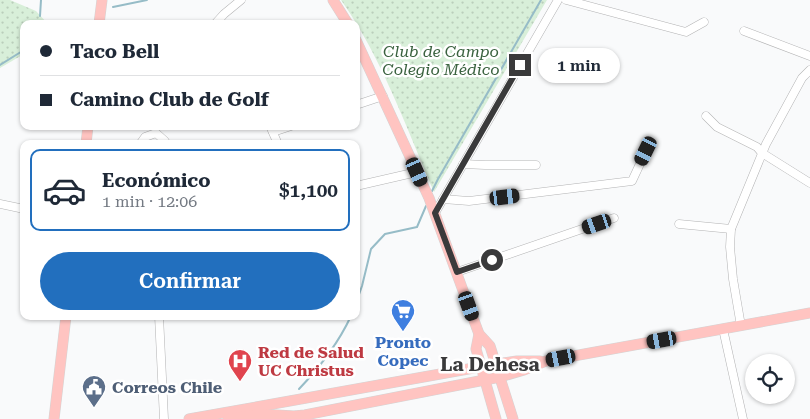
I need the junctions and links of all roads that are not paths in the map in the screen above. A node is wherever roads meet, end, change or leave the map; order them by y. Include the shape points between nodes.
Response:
1 (102, 0) edge
2 (241, 0) edge
3 (333, 0) edge
4 (558, 0) edge
5 (566, 0) edge
6 (100, 20) edge
7 (219, 20) edge
8 (343, 20) edge
9 (704, 22) dead end
10 (744, 31) dead end
11 (360, 48) edge
12 (810, 56) edge
13 (810, 70) edge
14 (383, 96) junction
15 (360, 104) edge
16 (706, 116) dead end
17 (155, 130) edge
18 (143, 140) edge
19 (646, 151) dead end
20 (762, 153) junction
21 (463, 164) junction
22 (536, 165) dead end
23 (417, 172) junction
24 (810, 183) edge
25 (360, 185) edge
26 (443, 199) junction
27 (0, 204) edge
28 (20, 208) edge
29 (435, 213) junction
30 (614, 218) dead end
31 (679, 224) dead end
32 (732, 229) junction
33 (457, 272) junction
34 (810, 313) edge
35 (66, 320) edge
36 (159, 320) edge
37 (741, 326) junction
38 (722, 329) junction
39 (479, 334) junction
40 (546, 361) junction
41 (496, 364) junction
42 (481, 366) junction
43 (500, 377) junction
44 (410, 379) junction
45 (484, 380) junction
46 (408, 395) junction
47 (282, 417) edge
48 (305, 417) edge
49 (54, 419) edge
50 (164, 419) edge
51 (189, 419) edge
52 (228, 419) edge
53 (496, 419) edge
54 (513, 419) edge
55 (743, 419) edge

1 - 6 main road
2 - 7 street
3 - 8 main road
4 - 21 street
5 - 9 street via 686,32
10 - 12 street
11 - 14 main road
13 - 20 street via 802,78
14 - 15 street
14 - 23 main road
16 - 20 street via 717,127 757,147
17 - 18 street
19 - 26 street via 632,180 469,201
20 - 24 street
20 - 32 street
21 - 22 street
21 - 26 street
23 - 25 street
23 - 29 main road
26 - 29 street
27 - 28 street
29 - 33 main road
30 - 33 street
31 - 32 street
32 - 37 street via 732,279
33 - 39 main road
34 - 37 main road
35 - 49 main road
36 - 50 street
37 - 38 main road
38 - 40 main road
38 - 55 street
39 - 41 main road via 490,346
39 - 42 main road via 476,349
40 - 41 main road
40 - 43 main road
41 - 42 main road
41 - 43 main road
42 - 44 main road
42 - 45 main road
43 - 45 main road
43 - 54 main road
44 - 46 main road via 417,385
44 - 51 main road
45 - 46 main road
45 - 53 main road
46 - 48 main road
47 - 48 main road
47 - 52 main road via 260,414

